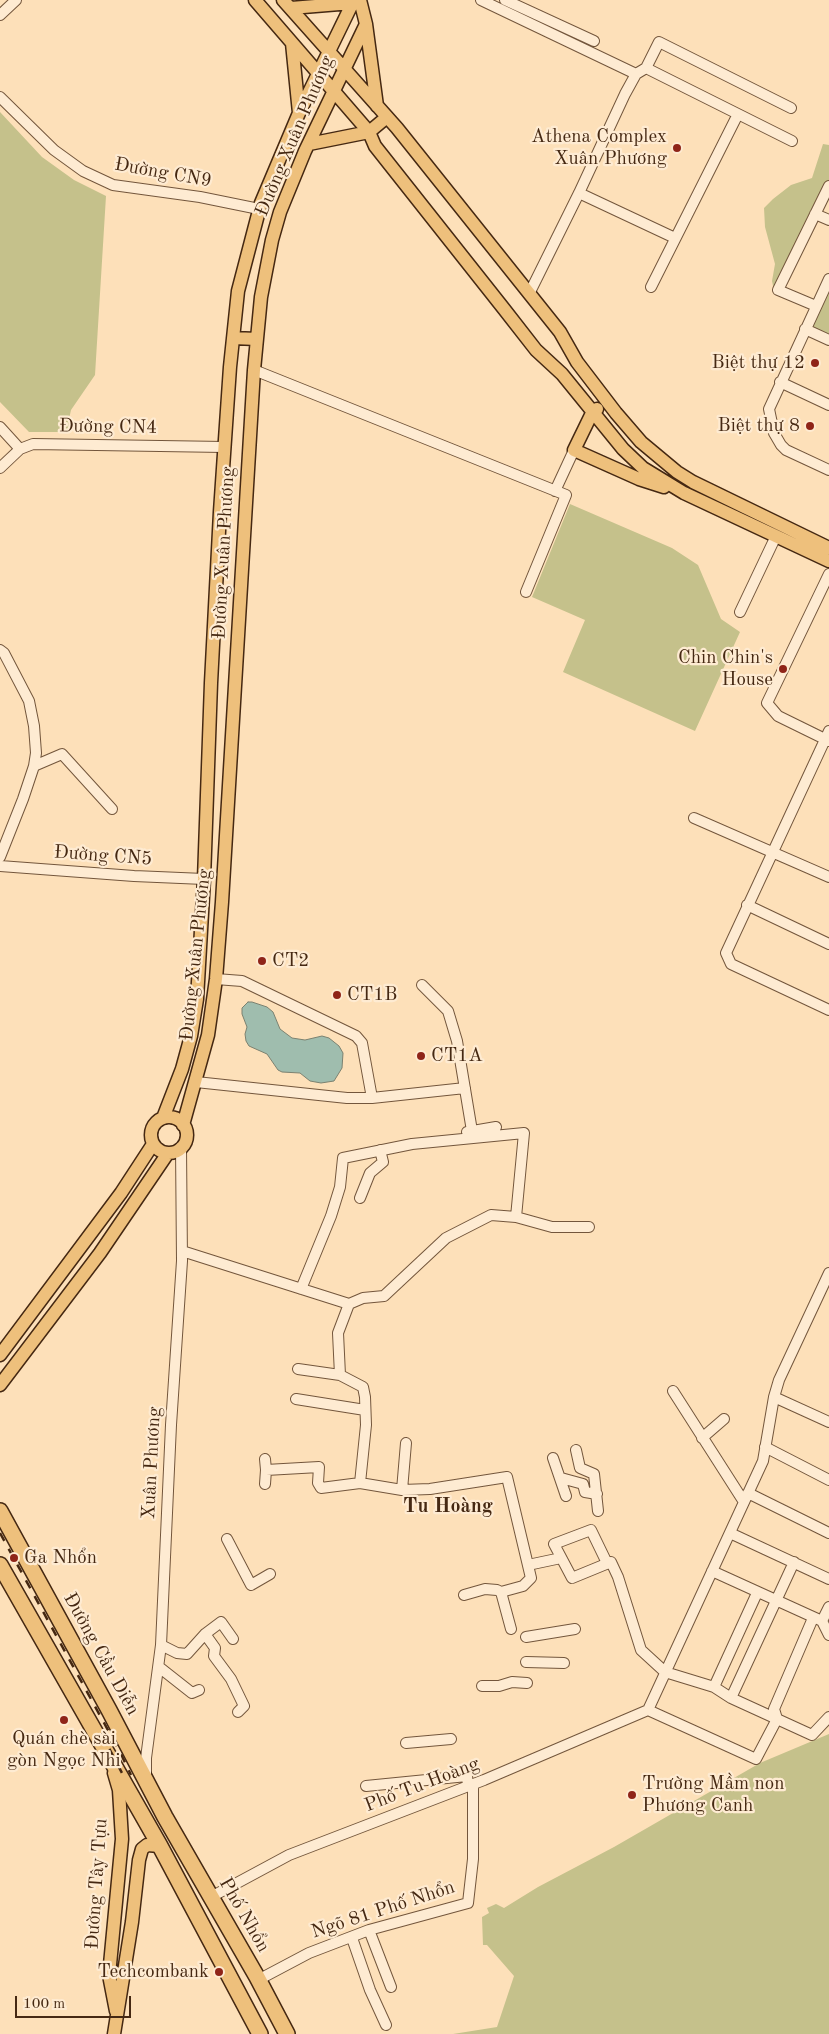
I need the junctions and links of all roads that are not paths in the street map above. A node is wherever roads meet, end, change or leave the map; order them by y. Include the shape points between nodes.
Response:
1 (16, 0) edge
2 (254, 0) edge
3 (481, 0) edge
4 (505, 0) edge
5 (355, 1) edge
6 (287, 4) edge
7 (0, 15) edge
8 (524, 15) junction
9 (366, 24) junction
10 (594, 41) dead end
11 (292, 43) junction
12 (329, 51) junction
13 (344, 68) junction
14 (646, 68) junction
15 (318, 73) junction
16 (636, 74) junction
17 (334, 90) junction
18 (0, 97) edge
19 (377, 106) junction
20 (791, 108) dead end
21 (299, 113) junction
22 (738, 114) junction
23 (387, 117) junction
24 (369, 132) junction
25 (792, 141) dead end
26 (286, 142) junction
27 (307, 147) junction
28 (829, 186) edge
29 (579, 194) junction
30 (259, 209) junction
31 (815, 214) junction
32 (829, 220) edge
33 (675, 238) junction
34 (829, 278) edge
35 (651, 287) dead end
36 (529, 294) junction
37 (816, 306) junction
38 (805, 329) junction
39 (233, 338) junction
40 (257, 339) junction
41 (829, 340) edge
42 (254, 370) junction
43 (780, 382) junction
44 (606, 400) junction
45 (829, 405) edge
46 (592, 413) junction
47 (0, 427) edge
48 (224, 447) junction
49 (20, 449) junction
50 (574, 450) junction
51 (0, 468) edge
52 (829, 470) edge
53 (556, 491) junction
54 (684, 493) junction
55 (776, 536) junction
56 (829, 548) edge
57 (829, 561) edge
58 (829, 574) edge
59 (526, 592) dead end
60 (740, 612) dead end
61 (0, 650) edge
62 (828, 737) edge
63 (34, 766) junction
64 (112, 809) dead end
65 (694, 818) dead end
66 (773, 851) junction
67 (0, 857) edge
68 (0, 866) edge
69 (829, 877) edge
70 (204, 879) junction
71 (747, 905) junction
72 (829, 944) edge
73 (216, 979) junction
74 (422, 985) dead end
75 (829, 1010) edge
76 (196, 1082) junction
77 (465, 1088) junction
78 (372, 1098) junction
79 (163, 1118) junction
80 (183, 1125) junction
81 (496, 1127) dead end
82 (472, 1131) junction
83 (447, 1133) dead end
84 (153, 1144) junction
85 (181, 1147) junction
86 (380, 1150) junction
87 (168, 1153) junction
88 (360, 1198) dead end
89 (516, 1217) junction
90 (589, 1227) dead end
91 (182, 1251) junction
92 (829, 1273) edge
93 (301, 1289) junction
94 (349, 1304) junction
95 (0, 1355) edge
96 (298, 1369) dead end
97 (340, 1375) junction
98 (0, 1385) edge
99 (673, 1391) dead end
100 (774, 1397) junction
101 (296, 1399) dead end
102 (365, 1410) junction
103 (724, 1419) dead end
104 (829, 1422) edge
105 (702, 1438) junction
106 (406, 1443) dead end
107 (765, 1447) junction
108 (576, 1450) dead end
109 (553, 1458) dead end
110 (265, 1459) dead end
111 (266, 1470) junction
112 (561, 1478) junction
113 (829, 1480) edge
114 (360, 1483) junction
115 (265, 1484) dead end
116 (402, 1490) junction
117 (597, 1494) junction
118 (566, 1496) dead end
119 (746, 1498) junction
120 (598, 1511) dead end
121 (0, 1512) edge
122 (730, 1533) junction
123 (829, 1533) edge
124 (227, 1539) dead end
125 (561, 1558) junction
126 (794, 1562) junction
127 (607, 1563) junction
128 (0, 1565) edge
129 (528, 1565) junction
130 (712, 1570) junction
131 (270, 1574) dead end
132 (829, 1579) edge
133 (502, 1592) junction
134 (757, 1593) junction
135 (464, 1595) dead end
136 (776, 1601) junction
137 (829, 1607) edge
138 (818, 1620) junction
139 (511, 1629) dead end
140 (575, 1629) dead end
141 (205, 1634) junction
142 (829, 1635) edge
143 (526, 1637) dead end
144 (233, 1639) dead end
145 (161, 1645) junction
146 (526, 1662) dead end
147 (564, 1663) dead end
148 (159, 1667) junction
149 (666, 1672) junction
150 (527, 1683) dead end
151 (482, 1686) dead end
152 (714, 1687) junction
153 (199, 1690) dead end
154 (731, 1698) junction
155 (648, 1710) junction
156 (238, 1712) dead end
157 (829, 1717) edge
158 (777, 1718) junction
159 (451, 1739) dead end
160 (406, 1743) dead end
161 (109, 1760) junction
162 (146, 1779) junction
163 (471, 1785) junction
164 (366, 1786) dead end
165 (165, 1817) joint
166 (160, 1846) junction
167 (210, 1897) junction
168 (369, 1930) junction
169 (352, 1938) junction
170 (258, 1979) junction
171 (390, 1987) dead end
172 (236, 1990) junction
173 (116, 2011) junction
174 (386, 2025) dead end
175 (114, 2034) edge
176 (260, 2034) edge
177 (287, 2034) edge

1 - 7 street
2 - 11 main road
3 - 8 street
4 - 8 street
5 - 6 main road
5 - 9 main road
5 - 12 main road, Đường Xuân Phương
6 - 12 main road
8 - 10 street
8 - 16 street
9 - 13 main road, Đường Xuân Phương
9 - 19 main road
11 - 15 main road
11 - 21 main road
12 - 13 main road
12 - 15 main road, Đường Xuân Phương
13 - 17 main road, Đường Xuân Phương
13 - 19 main road
14 - 16 street
14 - 20 street via 659,42
14 - 22 street
15 - 17 main road
15 - 21 main road, Đường Xuân Phương
16 - 29 street
17 - 24 main road
17 - 27 main road, Đường Xuân Phương
18 - 30 street, Đường CN9 via 54,150 82,171 113,185
19 - 23 main road
21 - 26 main road, Đường Xuân Phương
22 - 25 street
22 - 33 street
23 - 24 main road
23 - 36 main road
24 - 27 main road
24 - 46 main road via 375,146 536,350 562,374
26 - 27 main road
26 - 30 main road, Đường Xuân Phương
27 - 40 main road, Đường Xuân Phương via 272,240
28 - 31 street
29 - 33 street
29 - 36 street
30 - 39 main road, Đường Xuân Phương via 238,291
31 - 32 street
31 - 37 street via 778,290
33 - 35 street
34 - 37 street
36 - 44 main road via 560,332 577,362
37 - 38 street
38 - 41 street
38 - 43 street
39 - 40 main road
39 - 48 main road, Đường Xuân Phương
40 - 42 main road, Đường Xuân Phương
42 - 53 street
42 - 73 main road, Đường Xuân Phương
43 - 45 street
43 - 52 street via 769,409 774,433 786,450
44 - 46 main road
44 - 56 main road via 641,442 677,472
46 - 50 main road
46 - 54 main road via 638,463
47 - 49 street
48 - 49 street, Đường CN4 via 33,444
48 - 70 main road, Đường Xuân Phương
49 - 51 street
50 - 53 street
50 - 54 main road via 638,479
53 - 59 street via 566,495
54 - 55 main road
55 - 57 main road
55 - 60 street
58 - 62 street via 767,703 778,716
61 - 63 street via 29,701 34,726
62 - 66 street
63 - 64 street via 62,754
63 - 67 street
65 - 66 street
66 - 69 street
66 - 71 street
68 - 70 street, Đường CN5
70 - 79 main road, Đường Xuân Phương via 194,1018 182,1069
71 - 72 street
71 - 75 street via 726,953 731,964
73 - 76 main road, Đường Xuân Phương via 212,1013
73 - 78 street via 242,981 356,1036 362,1043
74 - 77 street via 448,1011 458,1041
76 - 78 street
76 - 80 main road, Đường Xuân Phương
77 - 78 street
77 - 82 street
79 - 80 main road via 172,1118
79 - 84 main road via 153,1127
80 - 85 main road via 186,1139
81 - 82 street
82 - 83 street
84 - 87 main road
84 - 95 main road via 121,1193
85 - 87 main road
85 - 91 street, Xuân Phương
86 - 88 street via 383,1162 370,1173
86 - 89 street via 524,1133
86 - 93 street via 343,1158 340,1187
87 - 98 main road via 106,1245
89 - 90 street via 552,1227
89 - 94 street via 491,1215 446,1238 384,1296 363,1298
91 - 93 street
91 - 145 street, Xuân Phương
92 - 100 street
93 - 94 street
94 - 97 street via 338,1333
96 - 97 street
97 - 102 street via 363,1387
99 - 105 street
100 - 104 street
100 - 107 street
101 - 102 street
102 - 114 street
103 - 105 street
105 - 119 street
106 - 116 street
107 - 113 street
107 - 119 street via 763,1461
108 - 117 street via 580,1468 594,1474
109 - 112 street
110 - 111 street
111 - 114 street via 319,1467 318,1483 321,1488
111 - 115 street
112 - 117 street via 583,1484 585,1492
112 - 118 street
114 - 116 street
116 - 129 street via 507,1477
117 - 120 street
119 - 122 street
119 - 123 street
121 - 162 highway, Đường Cầu Diễn
122 - 126 street
122 - 130 street
124 - 131 street via 251,1585
125 - 127 street via 572,1578
125 - 127 street via 554,1544 591,1530
125 - 129 street
126 - 132 street
126 - 136 street
127 - 149 street via 611,1562 618,1577 641,1650
128 - 161 highway
129 - 133 street via 531,1578 523,1586
130 - 134 street
130 - 149 street
133 - 135 street via 485,1590
133 - 139 street
134 - 136 street
134 - 152 street
136 - 138 street
136 - 154 street
137 - 138 street
138 - 142 street
138 - 158 street via 774,1709
140 - 143 street
141 - 144 street via 221,1622
141 - 145 street via 187,1654 177,1654
141 - 156 street via 216,1648 214,1656 231,1678 244,1706
145 - 148 street, Xuân Phương
146 - 147 street
148 - 153 street via 192,1693
148 - 162 street, Xuân Phương
149 - 152 street
149 - 155 street
150 - 151 street
152 - 154 street
154 - 158 street
155 - 158 street via 756,1759
155 - 163 street, Phố Tu Hoàng
157 - 158 street via 812,1735
159 - 160 street
161 - 166 highway
161 - 173 main road, Đường Tây Tựu via 122,1809 109,1975
162 - 165 highway, Đường Cầu Diễn
163 - 164 street via 467,1776
163 - 167 street, Phố Tu Hoàng via 289,1855
163 - 168 street, Ngõ 81 Phố Nhổn via 473,1858 468,1903
165 - 167 highway, Phố Nhổn
166 - 172 highway
166 - 173 main road, Đường Tây Tựu via 147,1845 142,1849 139,1860
167 - 170 highway, Phố Nhổn
168 - 169 street, Ngõ 81 Phố Nhổn
168 - 171 street
169 - 170 street, Ngõ 81 Phố Nhổn via 309,1953
169 - 174 street
170 - 172 highway
170 - 177 highway, Phố Nhổn
172 - 176 highway
173 - 175 main road, Đường Tây Tựu

